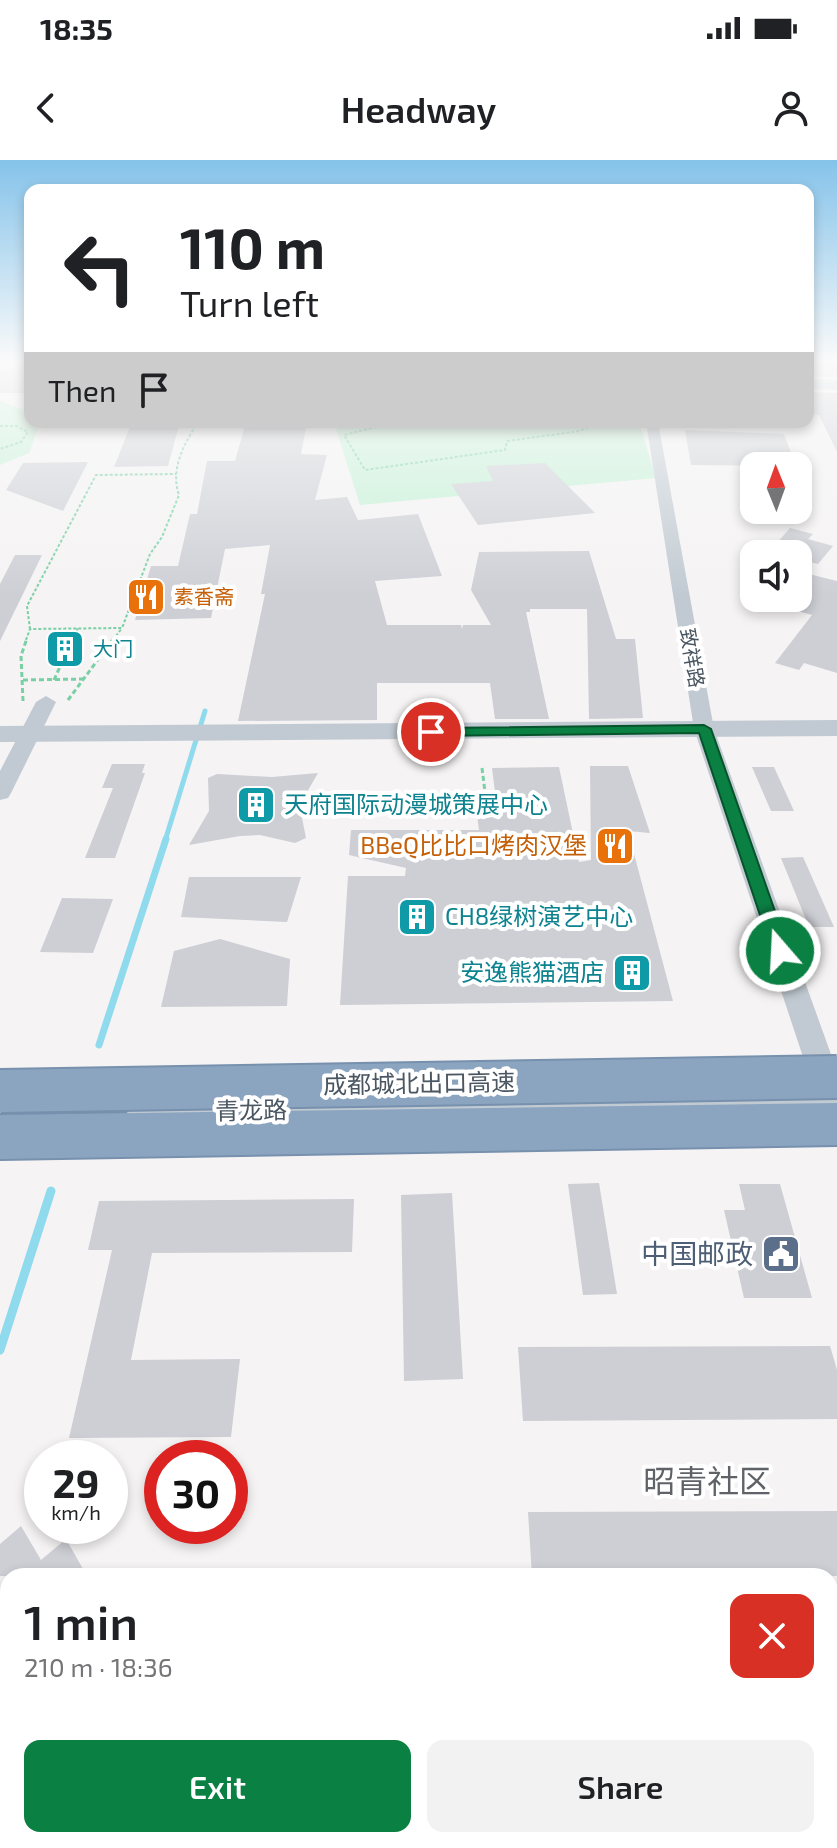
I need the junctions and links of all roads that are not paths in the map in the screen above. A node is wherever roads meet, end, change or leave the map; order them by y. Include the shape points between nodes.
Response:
1 (655, 438) edge
2 (56, 702) road end
3 (837, 728) edge
4 (704, 729) junction
5 (0, 734) edge
6 (31, 735) junction
7 (0, 793) edge
8 (0, 1091) edge
9 (836, 1103) edge
10 (0, 1116) edge
11 (0, 1137) edge

1 - 4 street, 致祥路
2 - 6 street
3 - 4 street
4 - 6 street
4 - 9 street, 致祥路
5 - 6 street
6 - 7 street
8 - 9 highway, 成都城北出口高速, bridge
9 - 10 street, 青龙路
9 - 11 highway, 成都城北出口高速

